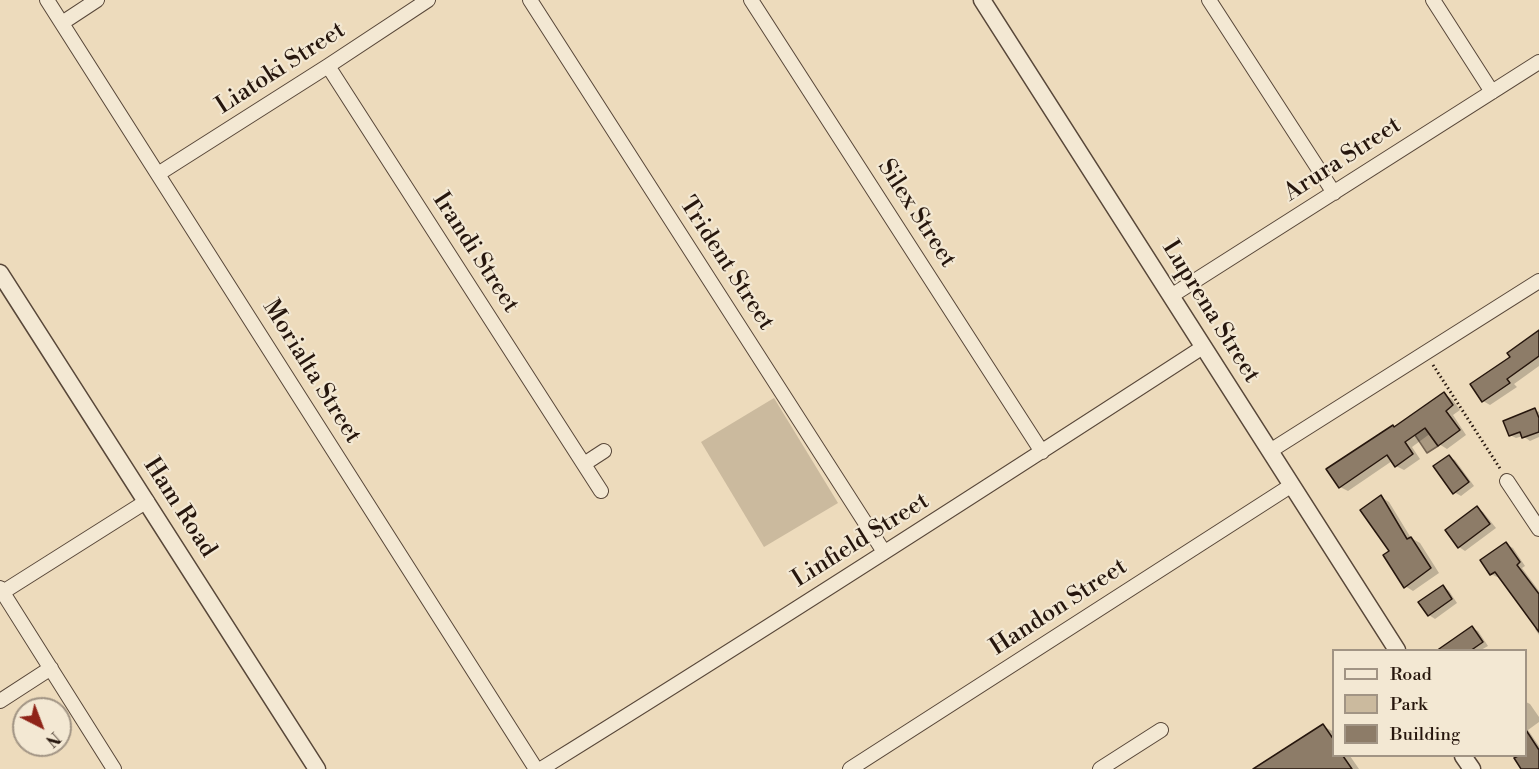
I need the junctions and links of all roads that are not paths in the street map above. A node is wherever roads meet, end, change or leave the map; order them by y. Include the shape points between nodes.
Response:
1 (47, 0) edge
2 (97, 0) edge
3 (428, 0) edge
4 (530, 0) edge
5 (752, 0) edge
6 (982, 0) edge
7 (1209, 0) edge
8 (1433, 0) edge
9 (62, 23) junction
10 (1539, 62) edge
11 (328, 66) junction
12 (1492, 92) junction
13 (158, 174) junction
14 (1334, 193) junction
15 (0, 273) edge
16 (1539, 281) edge
17 (1171, 296) junction
18 (1203, 347) junction
19 (604, 451) dead end
20 (1270, 451) junction
21 (1042, 452) junction
22 (584, 465) junction
23 (1507, 481) road end
24 (1292, 485) junction
25 (602, 491) dead end
26 (147, 501) junction
27 (1539, 529) edge
28 (884, 552) junction
29 (1, 590) edge
30 (1396, 649) edge
31 (51, 668) junction
32 (0, 701) edge
33 (1161, 730) dead end
34 (114, 769) edge
35 (317, 769) edge
36 (536, 769) edge
37 (541, 769) edge
38 (850, 769) edge
39 (1100, 769) edge

1 - 9 street, Morialta Street
2 - 9 street
3 - 11 street, Liatoki Street
4 - 28 street, Trident Street
5 - 21 street, Silex Street
6 - 17 street, Luprena Street
7 - 14 street
8 - 12 street
9 - 13 street, Morialta Street
10 - 12 street, Arura Street
11 - 13 street, Liatoki Street
11 - 22 street, Irandi Street
12 - 14 street, Arura Street
13 - 36 street, Morialta Street
14 - 17 street, Arura Street
15 - 26 street, Ham Road
16 - 20 street
17 - 18 street, Luprena Street
18 - 20 street, Luprena Street
18 - 21 street, Linfield Street
19 - 22 street
20 - 24 street, Luprena Street
21 - 28 street, Linfield Street
22 - 25 street, Irandi Street
23 - 27 street
24 - 30 street, Luprena Street
24 - 38 street, Handon Street
26 - 29 street
26 - 35 street, Ham Road
28 - 37 street, Linfield Street
29 - 31 street
31 - 32 street
31 - 34 street
33 - 39 street

